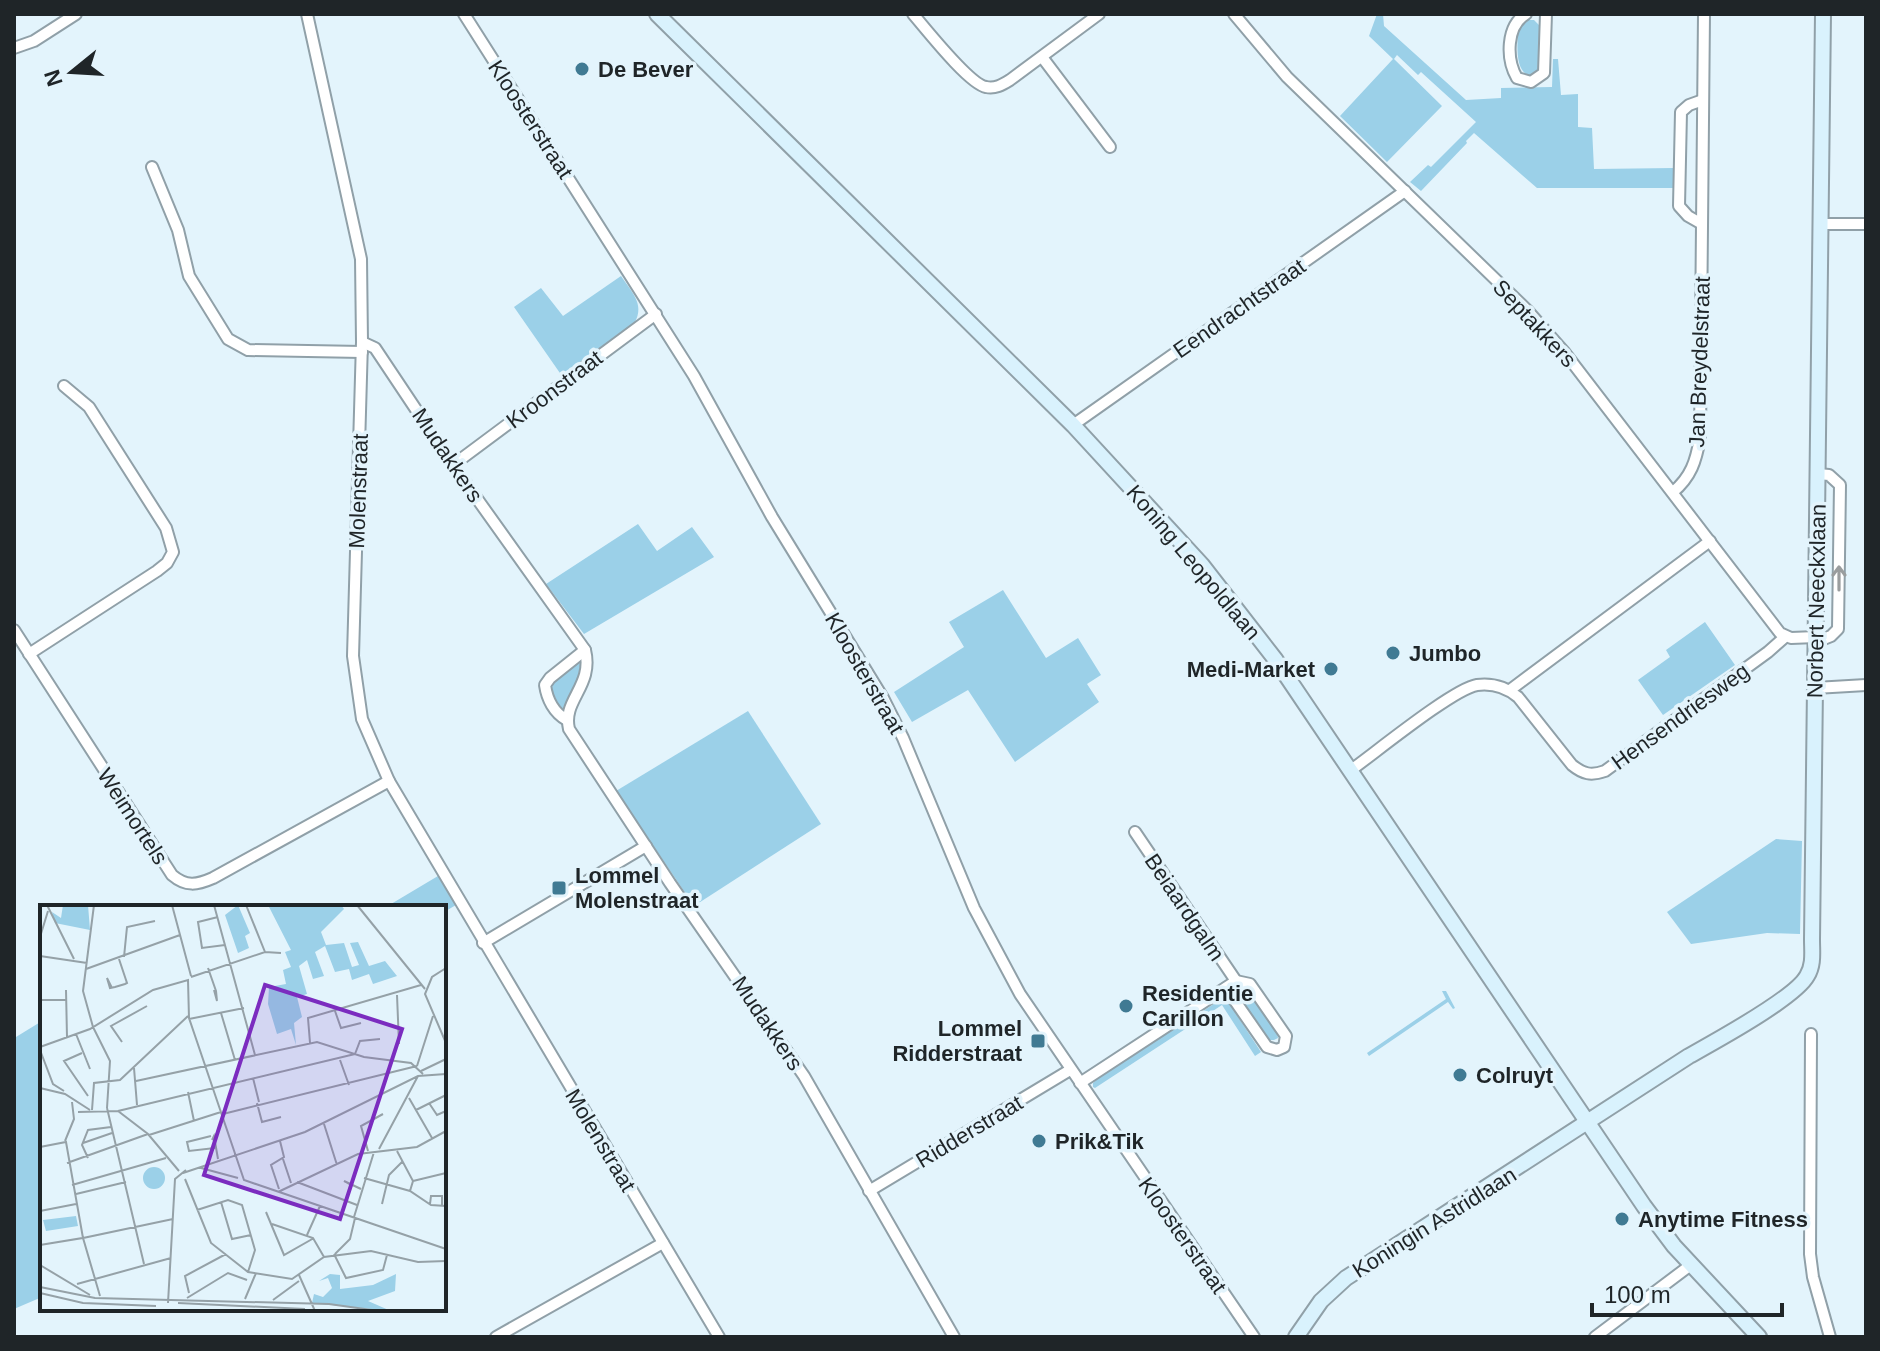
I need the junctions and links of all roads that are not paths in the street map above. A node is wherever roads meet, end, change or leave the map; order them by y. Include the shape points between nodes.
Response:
1 (76, 14) edge
2 (307, 14) edge
3 (464, 14) edge
4 (657, 14) edge
5 (913, 14) edge
6 (1099, 14) edge
7 (1234, 14) edge
8 (1526, 14) edge
9 (1546, 14) edge
10 (1704, 14) edge
11 (1823, 14) edge
12 (14, 48) edge
13 (1042, 57) junction
14 (1703, 100) junction
15 (1110, 147) dead end
16 (152, 167) dead end
17 (1405, 191) junction
18 (1702, 224) junction
19 (1821, 224) junction
20 (1866, 224) edge
21 (656, 314) junction
22 (362, 347) junction
23 (64, 386) dead end
24 (1073, 425) junction
25 (453, 465) junction
26 (1818, 474) junction
27 (1673, 492) junction
28 (1710, 541) junction
29 (14, 630) edge
30 (1785, 637) junction
31 (1816, 639) junction
32 (585, 650) junction
33 (29, 654) junction
34 (1866, 685) edge
35 (1815, 688) junction
36 (1510, 690) junction
37 (567, 720) junction
38 (1351, 770) junction
39 (389, 781) junction
40 (1135, 832) dead end
41 (646, 846) junction
42 (483, 943) junction
43 (1806, 978) joint
44 (1231, 984) junction
45 (1811, 1034) dead end
46 (1070, 1070) junction
47 (1080, 1083) junction
48 (1588, 1123) junction
49 (869, 1191) junction
50 (663, 1243) junction
51 (1692, 1264) junction
52 (1608, 1327) junction
53 (496, 1337) edge
54 (719, 1337) edge
55 (954, 1337) edge
56 (1254, 1337) edge
57 (1296, 1337) edge
58 (1595, 1337) edge
59 (1615, 1337) edge
60 (1759, 1337) edge
61 (1830, 1337) edge

1 - 12 street
2 - 22 street, Molenstraat via 361,259
3 - 21 street, Kloosterstraat
4 - 24 main road, Koning Leopoldlaan
5 - 13 street via 971,79 988,88 1010,80
6 - 13 street
7 - 17 street, Septakkers via 1287,77
8 - 9 street via 1513,25 1512,70 1517,78 1531,82 1544,73
10 - 14 street, Jan Breydelstraat
11 - 19 main road, Norbert Neeckxlaan
13 - 15 street
14 - 18 street, Jan Breydelstraat
14 - 18 street via 1681,112 1679,206
16 - 22 street via 178,230 189,276 233,344 248,350
17 - 24 street, Eendrachtstraat
17 - 27 street, Septakkers via 1536,321
18 - 27 street, Jan Breydelstraat via 1700,438 1689,475
19 - 20 street
19 - 26 main road, Norbert Neeckxlaan
21 - 25 street, Kroonstraat
21 - 46 street, Kloosterstraat via 883,698 988,937
22 - 25 street, Mudakkers via 375,348
22 - 39 street, Molenstraat via 353,656 362,719
23 - 33 street via 89,407 166,528 173,552 157,571
24 - 38 main road, Koning Leopoldlaan via 1240,611
25 - 32 street, Mudakkers
26 - 31 main road, Norbert Neeckxlaan
31 -> 26 street via 1838,629 1839,615 1840,485 1829,475
27 - 28 street, Septakkers
28 - 30 street, Septakkers
28 - 36 street
29 - 33 street, Weimortels
30 - 31 street
30 - 36 street, Hensendriesweg via 1597,774 1583,774 1572,765
31 - 35 main road, Norbert Neeckxlaan
32 - 37 street via 586,677
32 - 37 street, Mudakkers via 545,685 558,715
33 - 39 street, Weimortels via 181,883 213,878
34 - 35 street
35 - 43 main road, Norbert Neeckxlaan via 1812,960
36 - 38 street via 1467,688
37 - 41 street, Mudakkers
38 - 48 main road, Koning Leopoldlaan
39 - 42 street, Molenstraat
40 - 44 street, Beiaardgalm
41 - 42 street
41 - 49 street, Mudakkers via 804,1076
42 - 50 street, Molenstraat
43 - 48 main road, Koningin Astridlaan
44 - 44 street, Beiaardgalm via 1250,984 1286,1036 1284,1047 1267,1047
44 - 47 street, Beiaardgalm
45 - 61 street via 1810,1241 1813,1277
46 - 47 street, Kloosterstraat
46 - 49 street, Ridderstraat
47 - 56 street, Kloosterstraat
48 - 51 main road, Koning Leopoldlaan via 1644,1206
48 - 57 main road, Koningin Astridlaan via 1346,1278 1321,1301
49 - 55 street, Mudakkers
50 - 53 street
50 - 54 street, Molenstraat
51 - 52 street
51 - 60 main road, Koning Leopoldlaan
52 - 58 street
52 - 59 street

